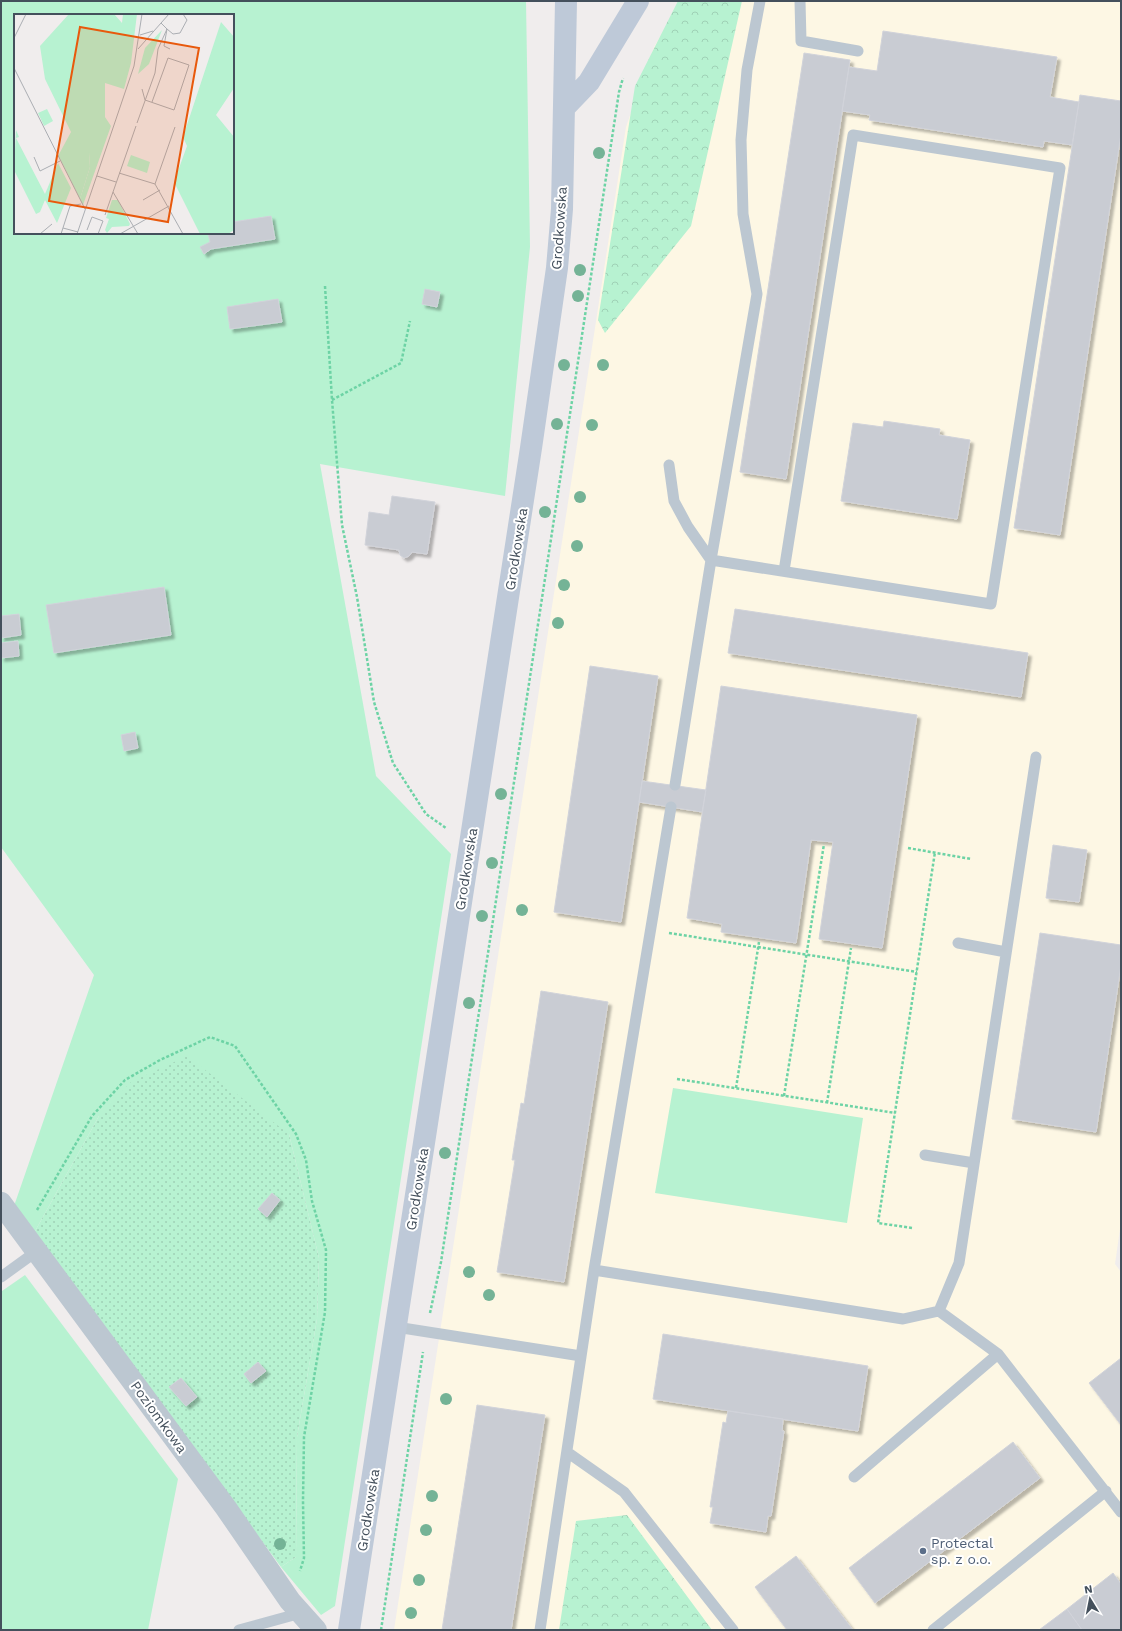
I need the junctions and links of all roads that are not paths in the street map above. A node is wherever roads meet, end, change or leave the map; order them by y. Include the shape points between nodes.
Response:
1 (566, 1) edge
2 (638, 1) edge
3 (760, 1) edge
4 (800, 1) edge
5 (858, 51) dead end
6 (565, 106) junction
7 (669, 465) dead end
8 (711, 560) junction
9 (784, 571) junction
10 (1036, 757) dead end
11 (675, 786) dead end
12 (671, 807) dead end
13 (958, 943) dead end
14 (1006, 952) junction
15 (925, 1155) dead end
16 (974, 1163) junction
17 (1, 1203) edge
18 (37, 1251) junction
19 (594, 1270) junction
20 (1, 1277) edge
21 (939, 1311) junction
22 (396, 1327) junction
23 (998, 1354) junction
24 (581, 1356) junction
25 (567, 1452) junction
26 (854, 1477) dead end
27 (1106, 1491) junction
28 (1121, 1512) edge
29 (296, 1607) junction
30 (239, 1630) edge
31 (316, 1630) edge
32 (349, 1630) edge
33 (540, 1630) edge
34 (733, 1630) edge
35 (933, 1630) edge

1 - 6 main road, Grodkowska
2 - 6 main road via 589,82
3 - 8 lane via 747,70 740,140 743,214 757,294
4 - 5 lane via 801,41
6 - 22 main road, Grodkowska via 562,209 557,268 532,448
7 - 8 lane via 674,501
8 - 9 lane
8 - 11 lane
9 - 9 lane via 991,604 1060,168 853,135
10 - 14 lane
12 - 19 lane
13 - 14 lane
14 - 16 lane
15 - 16 lane
16 - 21 lane via 959,1263
17 - 18 street, Poziomkowa
18 - 20 lane
18 - 29 street, Poziomkowa
19 - 21 lane via 903,1319
19 - 24 lane
21 - 23 lane
22 - 24 lane
22 - 32 main road, Grodkowska
23 - 26 lane
23 - 27 lane
24 - 25 lane
25 - 33 lane
25 - 34 lane via 624,1492
27 - 28 lane
27 - 35 lane
29 - 30 lane
29 - 31 street, Poziomkowa

